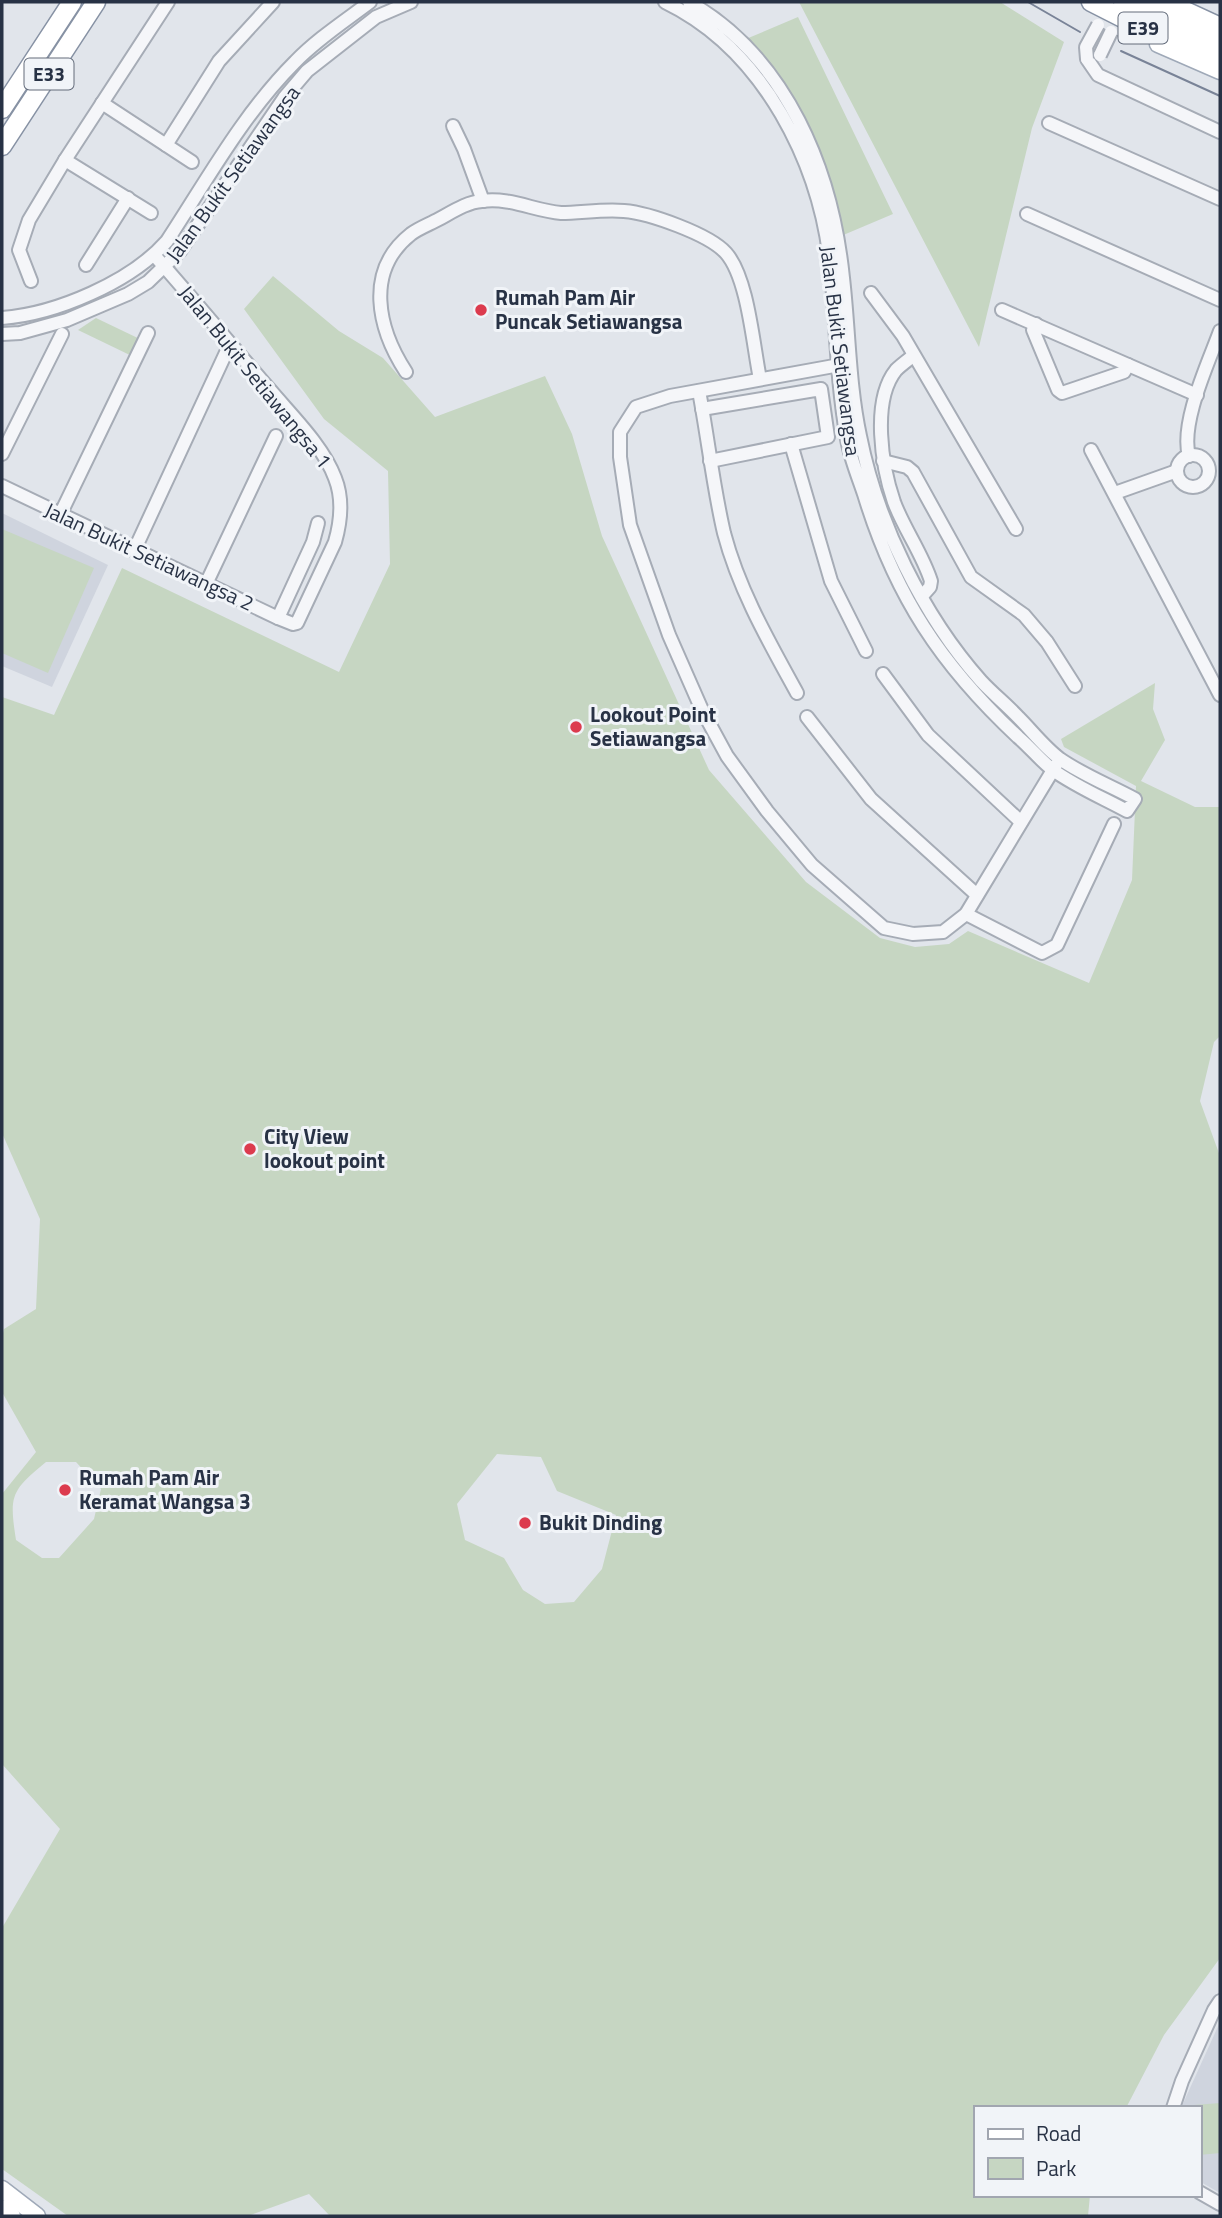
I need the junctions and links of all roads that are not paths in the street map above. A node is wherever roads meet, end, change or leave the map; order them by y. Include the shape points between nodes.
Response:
1 (72, 2) edge
2 (96, 2) edge
3 (168, 2) edge
4 (273, 2) edge
5 (370, 2) edge
6 (411, 2) edge
7 (664, 2) edge
8 (690, 2) edge
9 (1090, 2) edge
10 (1123, 2) edge
11 (1149, 2) edge
12 (1166, 2) edge
13 (381, 7) edge
14 (1108, 19) edge
15 (1220, 28) edge
16 (1220, 45) edge
17 (1220, 55) edge
18 (1220, 61) edge
19 (1220, 71) edge
20 (102, 103) junction
21 (2, 109) edge
22 (1049, 123) dead end
23 (453, 126) dead end
24 (1220, 132) edge
25 (166, 145) junction
26 (2, 146) edge
27 (65, 160) junction
28 (192, 162) dead end
29 (128, 198) junction
30 (1220, 199) edge
31 (482, 201) junction
32 (151, 213) dead end
33 (1027, 214) dead end
34 (155, 256) junction
35 (86, 265) dead end
36 (165, 268) junction
37 (32, 282) dead end
38 (871, 293) dead end
39 (1220, 299) edge
40 (1002, 310) dead end
41 (2, 318) edge
42 (1036, 324) junction
43 (1220, 331) edge
44 (148, 333) dead end
45 (2, 334) edge
46 (62, 334) dead end
47 (230, 344) junction
48 (913, 356) junction
49 (844, 364) junction
50 (1128, 365) junction
51 (406, 372) dead end
52 (760, 379) junction
53 (699, 391) junction
54 (1197, 396) junction
55 (706, 408) junction
56 (276, 436) dead end
57 (791, 444) junction
58 (1091, 450) dead end
59 (2, 454) edge
60 (1189, 456) junction
61 (714, 460) junction
62 (883, 461) junction
63 (1177, 471) junction
64 (2, 486) edge
65 (1115, 493) junction
66 (60, 515) junction
67 (318, 523) dead end
68 (1016, 529) dead end
69 (134, 551) junction
70 (206, 584) junction
71 (922, 596) junction
72 (278, 618) junction
73 (297, 623) joint
74 (866, 651) dead end
75 (883, 674) dead end
76 (1075, 686) dead end
77 (797, 693) dead end
78 (1220, 695) edge
79 (807, 717) dead end
80 (1056, 764) junction
81 (1021, 822) junction
82 (1114, 824) dead end
83 (977, 895) junction
84 (966, 914) junction
85 (1220, 2001) edge
86 (1174, 2106) edge
87 (2, 2189) edge
88 (1201, 2193) edge
89 (1220, 2204) edge
90 (2, 2208) edge
91 (12, 2216) edge
92 (37, 2216) edge

1 - 21 highway, E33
2 - 26 highway, E33
3 - 20 street
4 - 25 street via 219,61
5 - 34 street, Jalan Bukit Setiawangsa via 296,60 272,87
6 - 13 street, Jalan Bukit Setiawangsa
7 - 49 street, Jalan Bukit Setiawangsa via 732,49 782,115 803,157 819,205
8 - 49 street, Jalan Bukit Setiawangsa via 736,36 770,72 814,152 843,275
9 - 14 main road
9 - 18 highway, E39
10 - 16 highway, E39
11 - 15 main road
12 - 15 highway, E39
13 - 36 street, Jalan Bukit Setiawangsa via 307,71 284,98
14 - 17 main road
14 - 19 main road
14 - 24 street, bridge via 1086,47 1098,75
20 - 25 street
20 - 27 street
22 - 30 street
23 - 31 street
25 - 28 street
27 - 29 street
27 - 37 street via 29,220 19,250
29 - 32 street
29 - 35 street
31 - 51 street via 411,234 390,256 380,282 383,325
31 - 52 street via 520,203 556,212 623,211 658,218 708,241 725,252 741,278
33 - 39 street
34 - 36 street, Jalan Bukit Setiawangsa 1
34 - 41 street, Jalan Bukit Setiawangsa via 106,287 55,306
36 - 45 street, Jalan Bukit Setiawangsa via 128,294 67,320
36 - 47 street, Jalan Bukit Setiawangsa 1
38 - 48 street
40 - 42 street
42 - 50 street
42 - 50 street via 1033,330 1062,393 1124,372
43 - 54 street
44 - 66 street
46 - 59 street
47 - 69 street
47 - 73 street, Jalan Bukit Setiawangsa 1 via 318,449 336,479 340,527
48 - 62 street via 897,370 884,396
48 - 68 street
49 - 52 street
49 - 71 street, Jalan Bukit Setiawangsa via 875,492
49 - 80 street, Jalan Bukit Setiawangsa via 847,440 890,568 934,644 961,679 987,709
50 - 54 street
52 - 53 street
53 - 55 street
53 - 84 street via 636,407 620,432 620,457 630,525 669,635 702,710 727,756 767,811 812,864 884,928 913,934 943,932
54 - 60 street via 1186,434
55 - 57 street via 821,389 828,437
55 - 61 street
56 - 70 street
57 - 61 street
57 - 74 street via 831,581
58 - 65 street
60 - 63 street
60 - 63 street via 1206,463 1206,479 1188,486
61 - 77 street via 725,535 752,610
62 - 71 street via 894,502 931,581
62 - 76 street via 913,472 971,577 1024,615
63 - 65 street
64 - 66 street, Jalan Bukit Setiawangsa 2
65 - 78 street
66 - 69 street, Jalan Bukit Setiawangsa 2
67 - 72 street
69 - 70 street, Jalan Bukit Setiawangsa 2
70 - 72 street, Jalan Bukit Setiawangsa 2
71 - 80 street, Jalan Bukit Setiawangsa via 981,681
72 - 73 street, Jalan Bukit Setiawangsa 2
75 - 81 street via 928,735
79 - 83 street via 871,799
80 - 80 street, Jalan Bukit Setiawangsa via 1135,799 1127,811
80 - 81 street
81 - 83 street
82 - 84 street via 1057,945 1042,953
83 - 84 street
85 - 86 street
87 - 92 main road
88 - 89 street
90 - 91 main road

